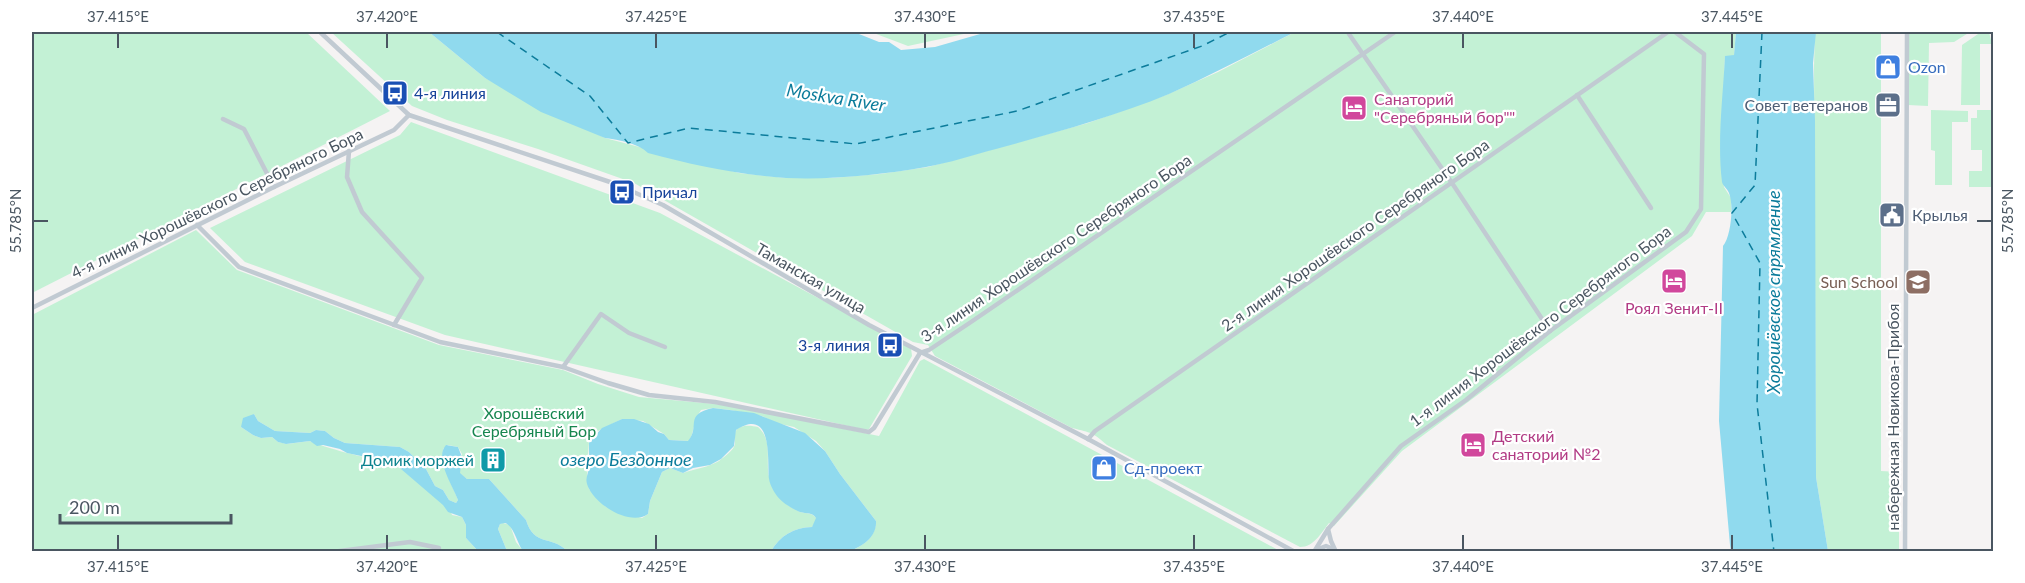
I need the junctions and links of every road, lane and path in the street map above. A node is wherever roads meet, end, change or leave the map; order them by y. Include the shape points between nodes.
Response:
1 (320, 32) edge
2 (1395, 32) edge
3 (1668, 32) edge
4 (1675, 32) edge
5 (1907, 32) edge
6 (1348, 34) dead end
7 (1363, 55) junction
8 (1577, 95) junction
9 (409, 115) junction
10 (223, 119) dead end
11 (349, 151) junction
12 (1452, 183) junction
13 (274, 187) junction
14 (1651, 208) dead end
15 (197, 225) junction
16 (32, 308) edge
17 (394, 325) junction
18 (1550, 331) junction
19 (665, 347) dead end
20 (920, 353) junction
21 (563, 367) junction
22 (1088, 439) junction
23 (1328, 529) junction
24 (439, 548) dead end
25 (1336, 551) edge
26 (332, 552) edge
27 (1295, 552) edge
28 (1315, 552) edge
29 (1905, 552) edge

1 - 9 street, Таманская улица
2 - 7 street, 3-я линия Хорошёвского Серебряного Бора
3 - 8 street, 2-я линия Хорошёвского Серебряного Бора
4 - 18 street, 1-я линия Хорошёвского Серебряного Бора via 1704,54 1701,209 1686,232
5 - 29 street, набережная Новикова-Прибоя
6 - 7 street
7 - 12 street
7 - 20 street, 3-я линия Хорошёвского Серебряного Бора
8 - 12 street, 2-я линия Хорошёвского Серебряного Бора
8 - 14 street
9 - 11 street, 4-я линия Хорошёвского Серебряного Бора via 394,130
9 - 20 street, Таманская улица via 640,194
10 - 13 street via 244,129
11 - 13 street, 4-я линия Хорошёвского Серебряного Бора
11 - 17 street via 347,177 362,212 422,278
12 - 18 street
12 - 22 street, 2-я линия Хорошёвского Серебряного Бора
13 - 15 street, 4-я линия Хорошёвского Серебряного Бора
15 - 16 street, 4-я линия Хорошёвского Серебряного Бора
15 - 17 street, 3-я линия Хорошёвского Серебряного Бора via 239,267
17 - 21 street, 3-я линия Хорошёвского Серебряного Бора via 440,342
18 - 23 street, 1-я линия Хорошёвского Серебряного Бора via 1466,400 1401,446
19 - 21 street via 629,333 601,314
20 - 21 street, 3-я линия Хорошёвского Серебряного Бора via 869,432 715,402 649,395
20 - 22 street, Таманская улица
22 - 27 street, Таманская улица
23 - 25 street
23 - 28 street, 1-я линия Хорошёвского Серебряного Бора
24 - 26 street via 410,542
25 - 28 street via 1326,546

